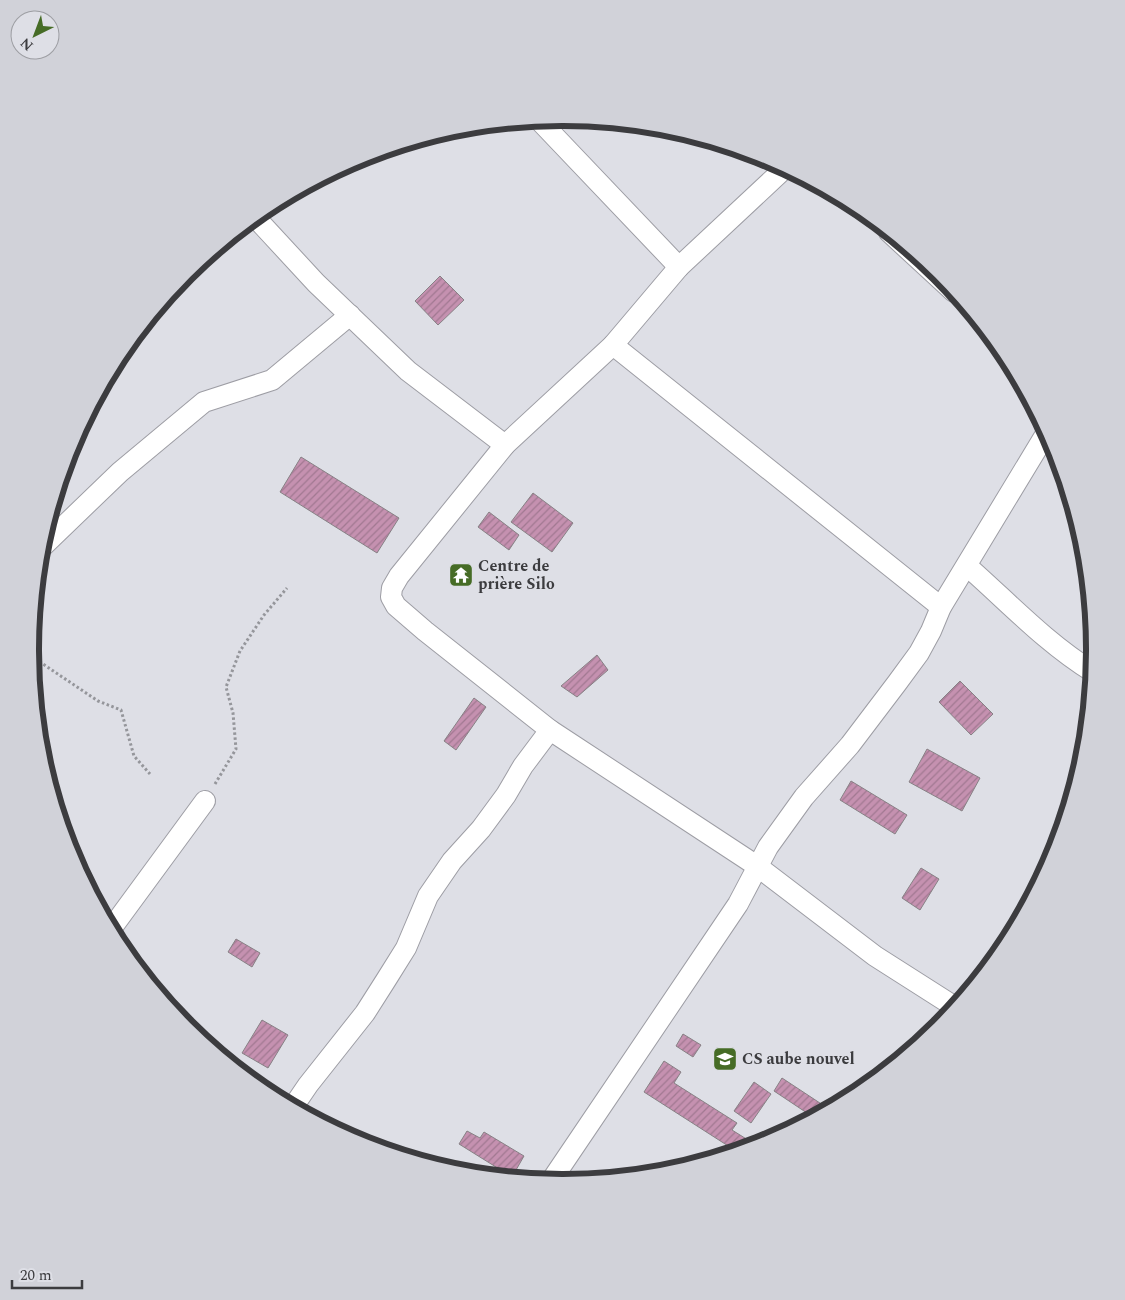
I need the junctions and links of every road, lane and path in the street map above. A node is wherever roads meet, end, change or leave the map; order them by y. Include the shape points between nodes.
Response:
1 (545, 126) edge
2 (779, 173) edge
3 (260, 223) edge
4 (679, 267) junction
5 (350, 315) junction
6 (613, 345) junction
7 (1042, 441) edge
8 (505, 445) junction
9 (51, 538) edge
10 (967, 566) junction
11 (287, 588) dead end
12 (941, 607) junction
13 (39, 662) edge
14 (1085, 667) edge
15 (550, 730) junction
16 (150, 774) dead end
17 (205, 801) joint
18 (757, 866) junction
19 (116, 923) edge
20 (949, 1003) edge
21 (297, 1101) edge
22 (556, 1174) edge

1 - 4 street
2 - 4 street
3 - 5 street
4 - 6 street
5 - 8 street via 408,371
5 - 9 street via 272,380 204,402 120,472
6 - 8 street
6 - 12 street
7 - 10 street
8 - 15 street via 399,576 392,588 392,597 396,606 425,631
10 - 12 street
10 - 14 street via 1046,638
11 - 17 path via 264,615 240,652 226,687 233,713 236,750
12 - 18 street via 919,653 850,745 804,797
13 - 16 path via 98,701 121,710 134,756
15 - 18 street
15 - 21 street via 506,795 428,896 406,948 386,980
17 - 19 street
18 - 20 street via 875,956
18 - 22 street via 738,904

